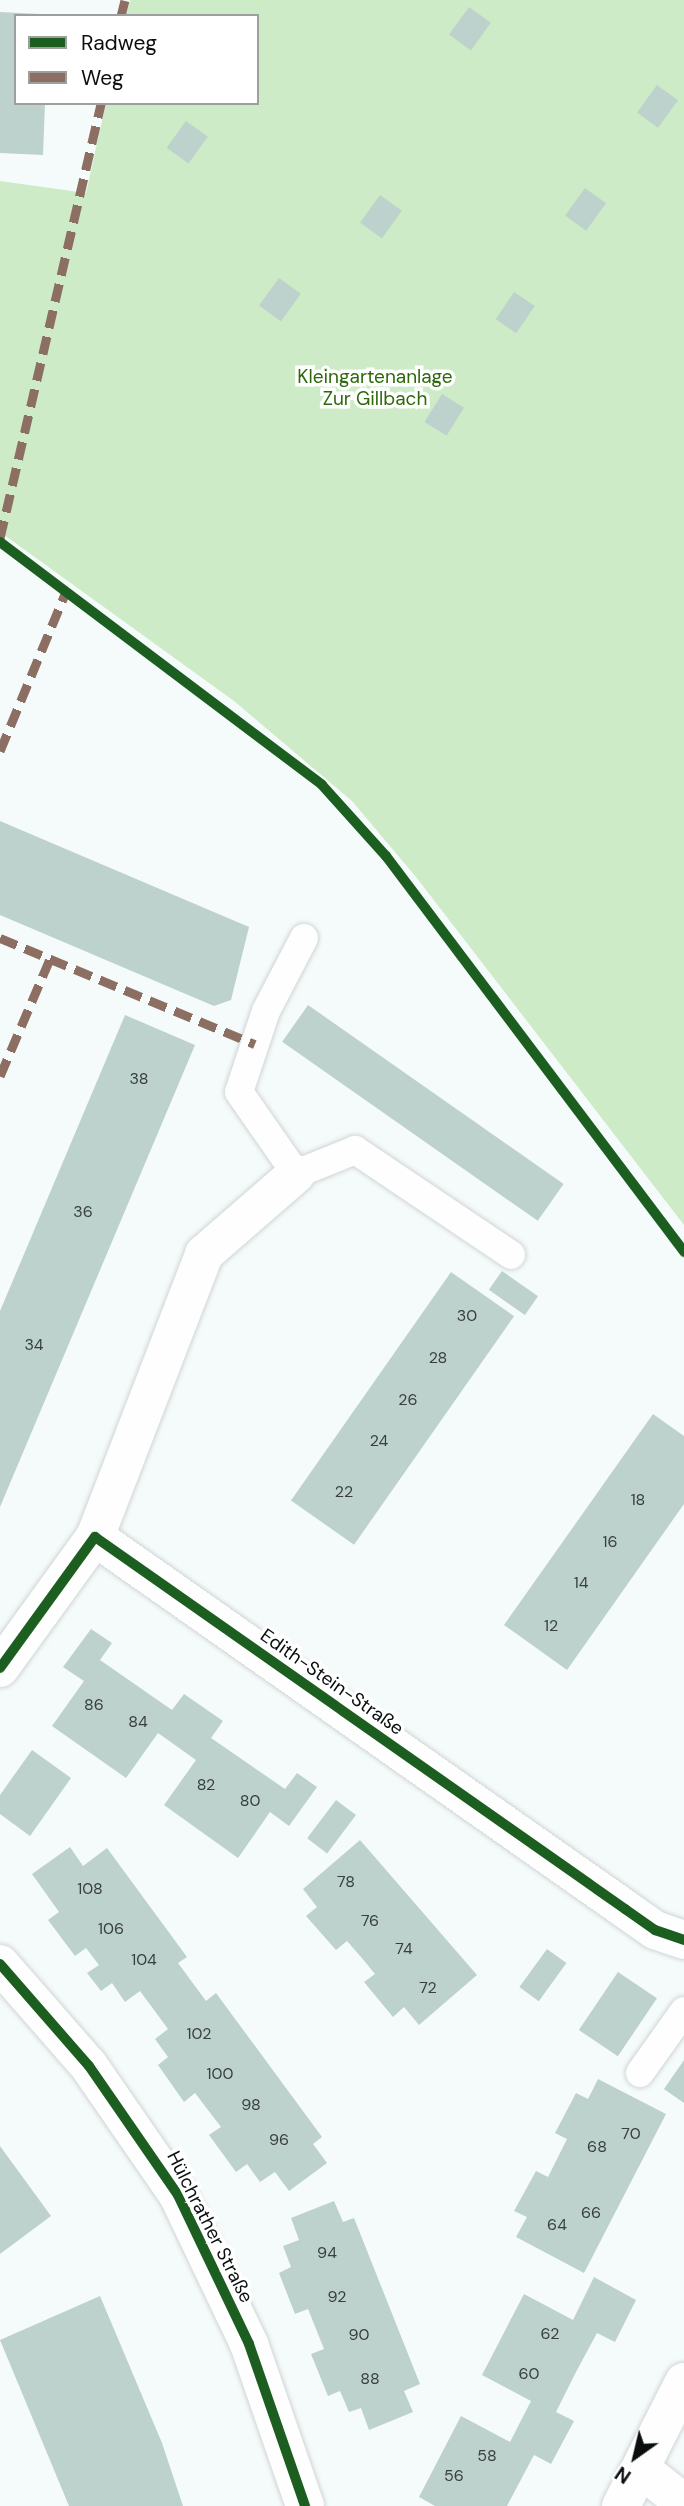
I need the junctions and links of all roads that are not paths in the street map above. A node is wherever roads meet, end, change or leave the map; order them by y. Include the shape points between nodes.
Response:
1 (304, 938) dead end
2 (296, 1174) junction
3 (511, 1255) dead end
4 (95, 1537) junction
5 (0, 1668) edge
6 (684, 1940) edge
7 (0, 1964) edge
8 (684, 2011) edge
9 (640, 2073) dead end
10 (684, 2382) edge
11 (641, 2469) junction
12 (684, 2503) edge
13 (305, 2506) edge
14 (621, 2506) edge

1 - 2 lane via 266,1011 239,1093
2 - 3 lane via 355,1150
2 - 4 street via 204,1254
4 - 5 street
4 - 6 street, Edith-Stein-Straße via 635,1916
7 - 13 street, Hülchrather Straße via 89,2066 178,2195 249,2344
8 - 9 lane
10 - 11 street
11 - 12 street
11 - 14 street

